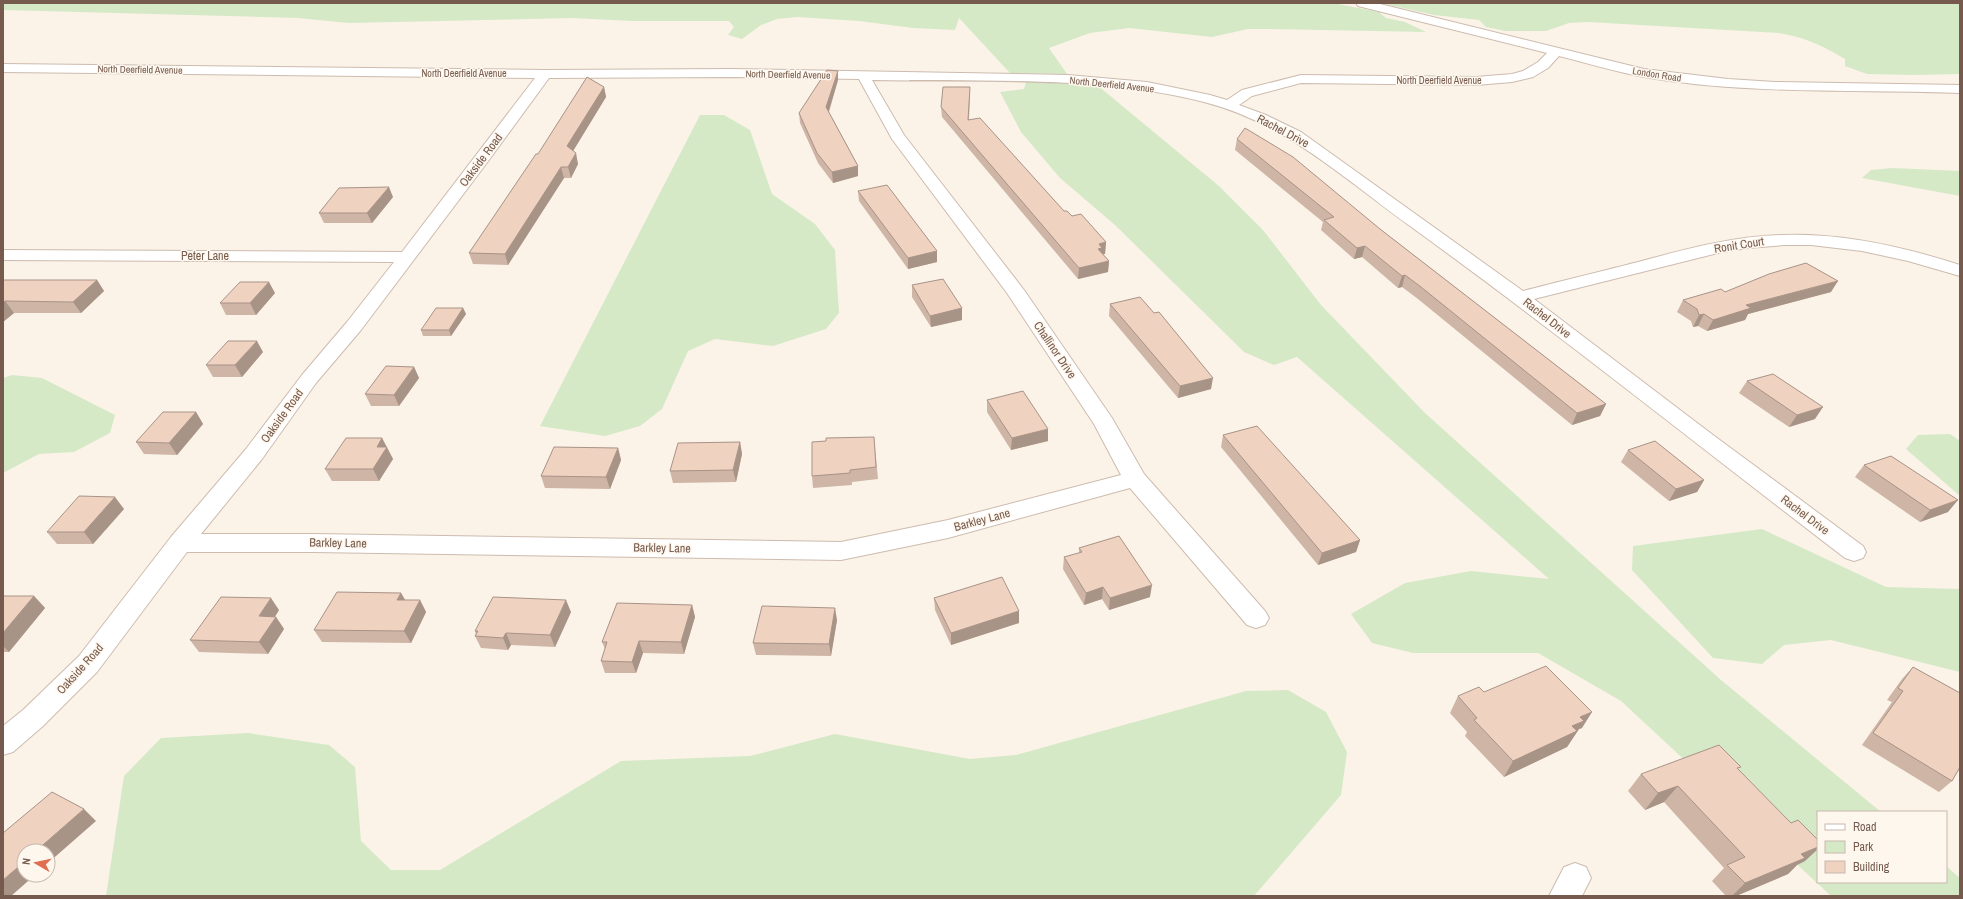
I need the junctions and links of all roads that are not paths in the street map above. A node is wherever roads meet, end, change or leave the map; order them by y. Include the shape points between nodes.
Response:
1 (1362, 3) edge
2 (1556, 52) junction
3 (3, 68) edge
4 (545, 74) junction
5 (863, 75) junction
6 (1960, 89) edge
7 (1228, 106) junction
8 (3, 255) edge
9 (406, 257) junction
10 (1960, 271) edge
11 (1520, 297) junction
12 (1135, 479) junction
13 (180, 543) junction
14 (1854, 552) dead end
15 (1256, 618) dead end
16 (3, 743) edge

1 - 2 street, London Road
2 - 6 street, London Road via 1644,73 1728,83
2 - 7 street, North Deerfield Avenue via 1543,65 1528,74 1512,78 1476,81 1301,79 1247,93
3 - 4 street, North Deerfield Avenue
4 - 5 street, North Deerfield Avenue
4 - 9 street, Oakside Road
5 - 7 street, North Deerfield Avenue via 1097,80 1147,86 1210,99
5 - 12 street, Challinor Drive via 897,136 1015,290 1104,423
7 - 11 street, Rachel Drive via 1296,135
8 - 9 street, Peter Lane
9 - 13 street, Oakside Road via 354,326 309,379 254,454
10 - 11 street, Ronit Court via 1884,249 1788,240 1761,241 1715,248
11 - 14 street, Rachel Drive
12 - 13 street, Barkley Lane via 948,529 841,551
12 - 15 street, Challinor Drive
13 - 16 street, Oakside Road via 88,664 33,718

